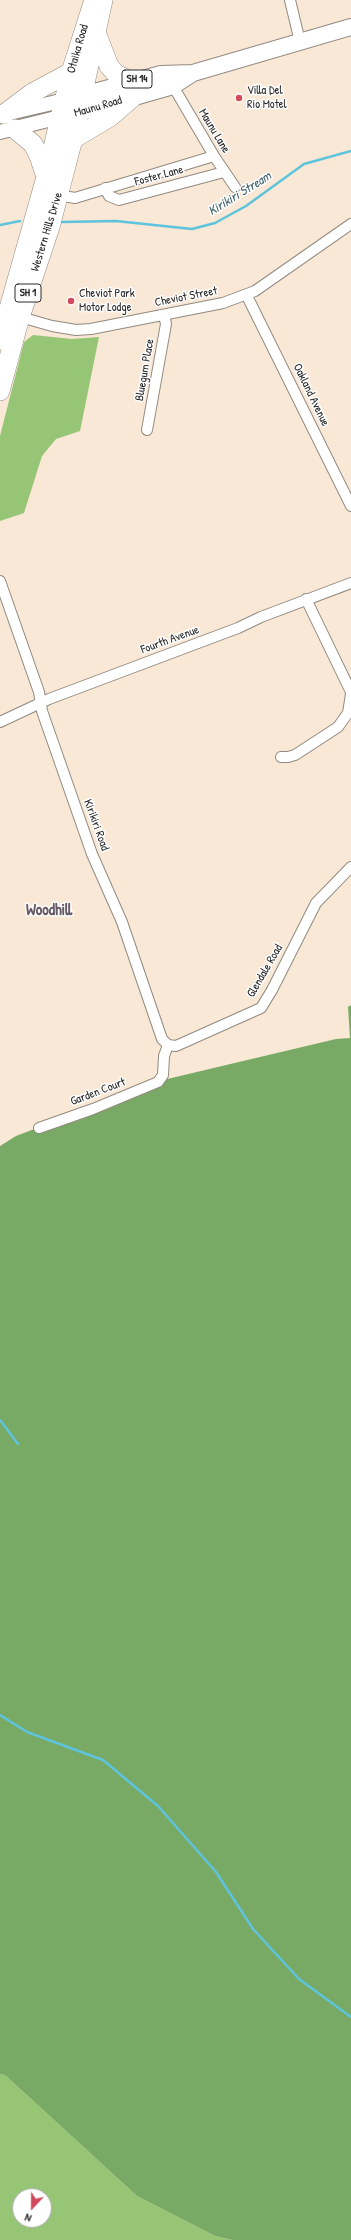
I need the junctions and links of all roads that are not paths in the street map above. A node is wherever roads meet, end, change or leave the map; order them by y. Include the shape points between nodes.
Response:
1 (94, 0) edge
2 (104, 0) edge
3 (290, 0) edge
4 (351, 27) edge
5 (97, 35) junction
6 (300, 42) junction
7 (71, 72) junction
8 (193, 73) junction
9 (173, 86) junction
10 (132, 89) junction
11 (83, 95) junction
12 (62, 108) junction
13 (79, 113) junction
14 (5, 123) edge
15 (73, 139) junction
16 (214, 156) junction
17 (224, 172) junction
18 (46, 177) junction
19 (105, 188) junction
20 (235, 188) dead end
21 (58, 195) junction
22 (351, 224) edge
23 (247, 296) junction
24 (13, 315) junction
25 (164, 315) junction
26 (0, 340) edge
27 (0, 391) edge
28 (147, 430) dead end
29 (351, 506) edge
30 (0, 581) edge
31 (351, 583) edge
32 (306, 599) junction
33 (351, 693) edge
34 (40, 704) junction
35 (0, 722) edge
36 (281, 757) dead end
37 (351, 867) edge
38 (168, 1045) junction
39 (39, 1128) dead end

1 - 7 highway, Otaika Road / SH 1
2 - 5 highway, Otaika Road / SH 1
3 - 6 street
4 - 6 main road, Maunu Road / SH 14
5 - 10 highway via 109,66
5 - 11 highway, Otaika Road / SH 1
6 - 8 main road, Maunu Road / SH 14
7 - 12 highway, Otaika Road / SH 1
7 - 14 highway via 32,93
8 - 9 main road, Maunu Road / SH 14
8 - 10 main road, Maunu Road / SH 14 via 172,72
9 - 10 main road, Maunu Road / SH 14
9 - 16 street, Maunu Lane
10 - 11 main road, Maunu Road / SH 14
10 - 13 main road, Maunu Road / SH 14
10 - 15 highway via 110,117
11 - 12 main road, Maunu Road / SH 14
11 - 13 highway, Western Hills Drive / SH 1
12 - 13 main road, Maunu Road / SH 14
12 - 14 main road, Maunu Road
12 - 18 highway, Western Hills Drive / SH 1
13 - 15 highway, Western Hills Drive / SH 1
14 - 18 highway via 33,144
15 - 21 highway, Western Hills Drive / SH 1
16 - 17 street, Maunu Lane
16 - 19 street, Foster Lane
17 - 19 street, Foster Lane via 119,200 108,196
17 - 20 street, Maunu Lane
18 - 24 highway, Western Hills Drive / SH 1
19 - 21 street, Foster Lane via 75,198
21 - 24 highway, Western Hills Drive / SH 1
22 - 23 street, Cheviot Street
23 - 25 street, Cheviot Street
23 - 29 street, Oakland Avenue
24 - 25 street, Cheviot Street via 76,330
24 - 26 highway, Western Hills Drive / SH 1
24 - 27 highway, Western Hills Drive / SH 1
25 - 28 street, Bluegum Place via 166,324
30 - 34 street, Kirikiri Road via 39,692
31 - 32 street, Fourth Avenue
32 - 33 street
32 - 34 street, Fourth Avenue via 238,628
33 - 36 street via 348,713 338,727 295,755
34 - 35 street, Fourth Avenue
34 - 38 street, Kirikiri Road via 92,854 122,922 162,1039
37 - 38 street, Glendale Road via 316,903 272,990 260,1008 176,1046
38 - 39 street, Garden Court via 164,1056 163,1075 154,1084

